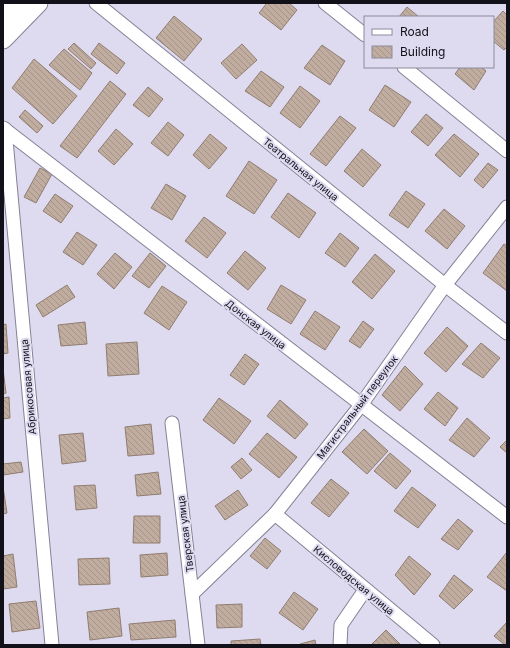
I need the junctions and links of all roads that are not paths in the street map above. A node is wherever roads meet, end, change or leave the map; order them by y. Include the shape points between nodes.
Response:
1 (18, 3) edge
2 (38, 3) edge
3 (96, 3) edge
4 (325, 3) edge
5 (3, 19) edge
6 (364, 34) edge
7 (3, 39) edge
8 (405, 68) edge
9 (4, 128) edge
10 (507, 150) edge
11 (507, 206) edge
12 (445, 285) junction
13 (507, 333) edge
14 (361, 405) junction
15 (172, 423) dead end
16 (275, 514) junction
17 (507, 518) edge
18 (365, 590) junction
19 (192, 594) junction
20 (52, 645) edge
21 (198, 645) edge
22 (340, 645) edge
23 (433, 645) edge

1 - 5 main road
2 - 7 main road
3 - 12 street, Театральная улица
4 - 6 street
8 - 10 street
9 - 14 street, Донская улица
9 - 20 street, Абрикосовая улица
11 - 12 street, Магистральный переулок
12 - 13 street, Театральная улица
12 - 14 street, Магистральный переулок
14 - 16 street, Магистральный переулок
14 - 17 street, Донская улица
15 - 19 street, Тверская улица
16 - 18 street, Кисловодская улица
16 - 19 street, Магистральный переулок
18 - 22 street via 341,625
18 - 23 street, Кисловодская улица
19 - 21 street, Тверская улица

